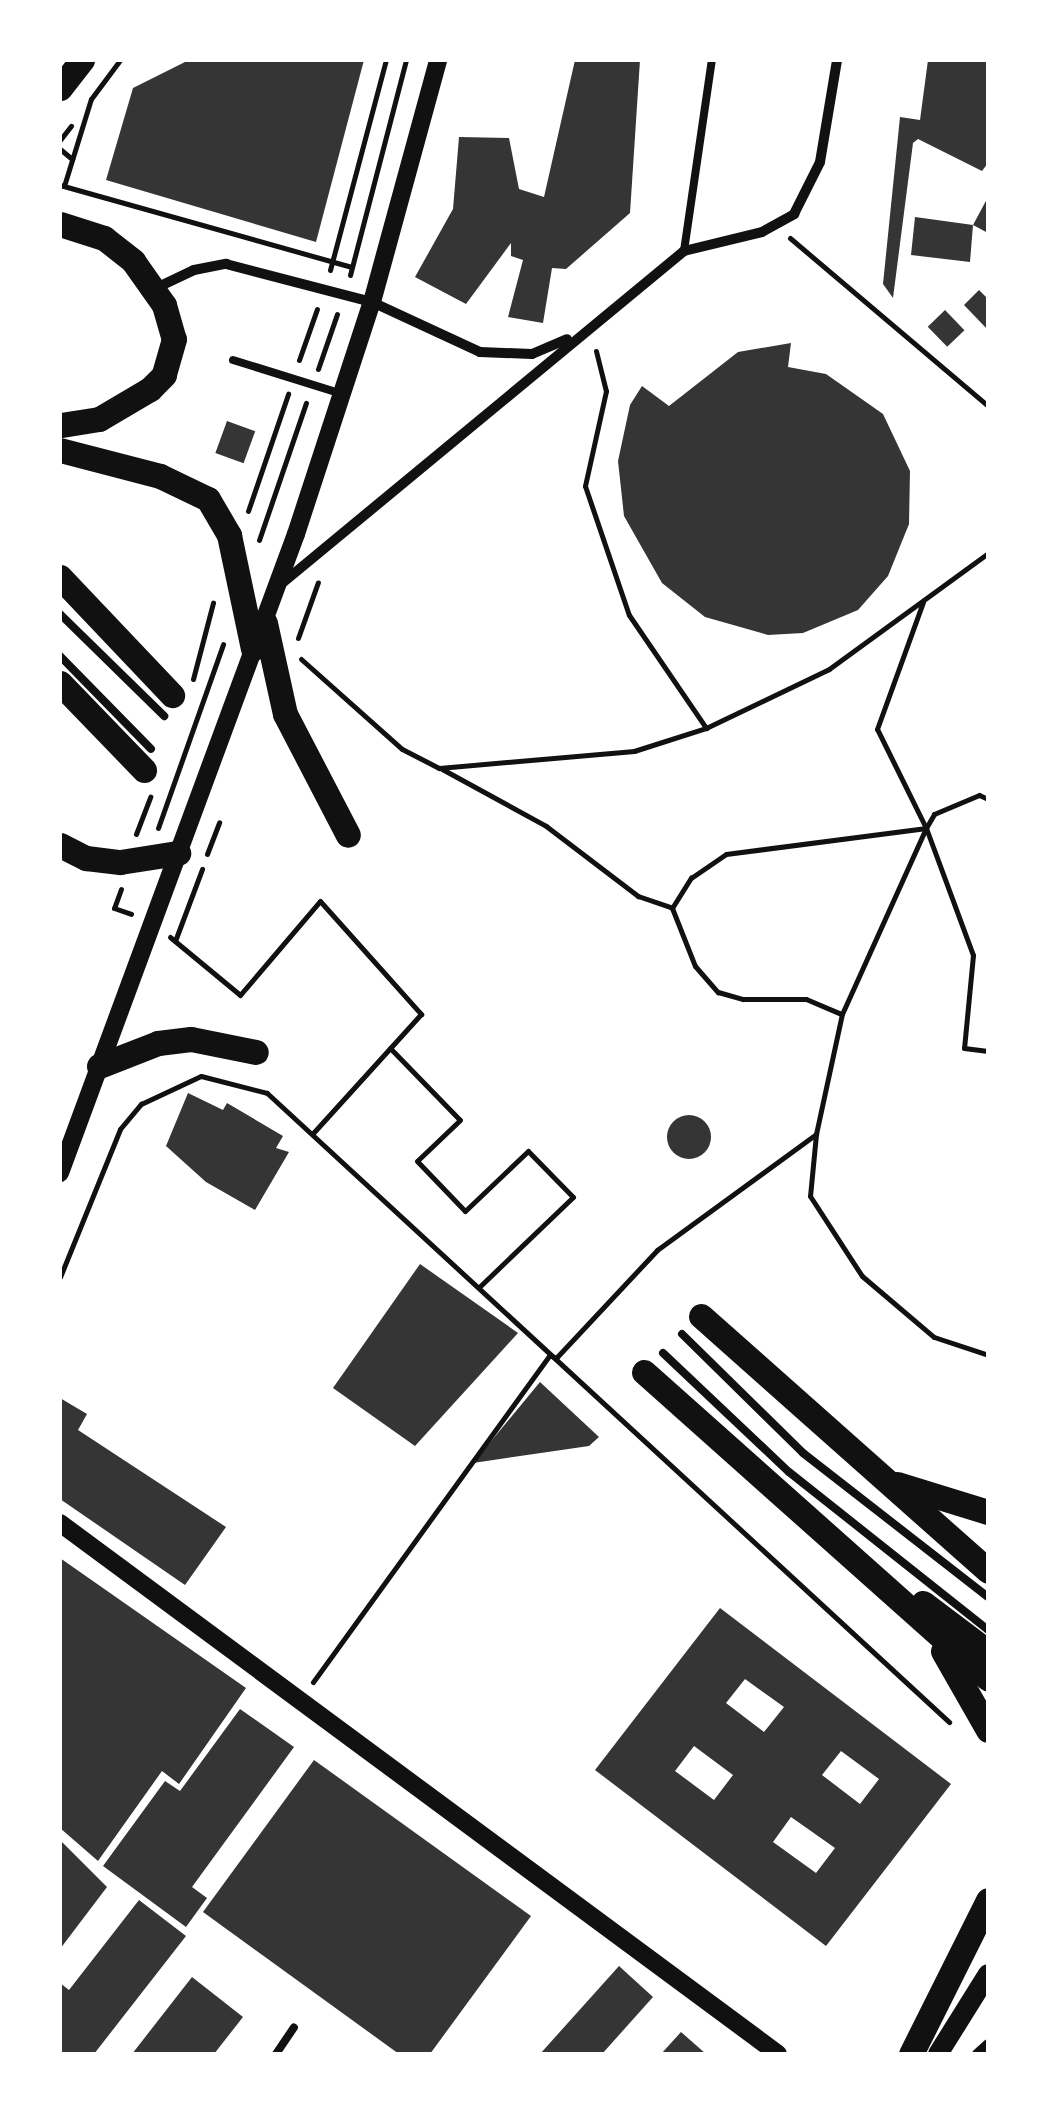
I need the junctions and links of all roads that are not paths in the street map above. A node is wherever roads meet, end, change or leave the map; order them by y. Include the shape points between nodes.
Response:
1 (82, 60) edge
2 (438, 60) edge
3 (712, 60) edge
4 (837, 60) edge
5 (60, 88) edge
6 (60, 224) edge
7 (684, 251) junction
8 (154, 289) junction
9 (372, 302) junction
10 (589, 326) junction
11 (233, 360) dead end
12 (342, 394) junction
13 (60, 425) edge
14 (60, 450) edge
15 (60, 577) edge
16 (276, 588) junction
17 (60, 614) edge
18 (264, 618) junction
19 (252, 649) junction
20 (60, 656) edge
21 (60, 683) edge
22 (168, 705) joint
23 (147, 760) joint
24 (348, 835) dead end
25 (60, 845) edge
26 (180, 848) junction
27 (256, 1052) dead end
28 (99, 1066) junction
29 (60, 1173) edge
30 (701, 1316) dead end
31 (682, 1334) dead end
32 (664, 1353) dead end
33 (644, 1372) dead end
34 (872, 1474) junction
35 (767, 1485) junction
36 (988, 1512) edge
37 (60, 1523) edge
38 (988, 1550) edge
39 (988, 1571) edge
40 (988, 1598) edge
41 (922, 1622) junction
42 (988, 1630) edge
43 (988, 1652) edge
44 (988, 1678) edge
45 (988, 1730) edge
46 (988, 1900) edge
47 (988, 1974) edge
48 (294, 2027) dead end
49 (988, 2044) edge
50 (276, 2054) edge
51 (778, 2054) edge
52 (911, 2054) edge
53 (938, 2054) edge
54 (977, 2054) edge

1 - 5 main road
2 - 9 street
3 - 7 lane
4 - 7 street via 814,182 794,214 776,226
6 - 8 main road via 117,246
7 - 10 street
8 - 9 street via 226,264
8 - 13 main road via 174,339 164,374 128,406
9 - 10 street via 498,355 532,354
9 - 12 street
10 - 16 street
11 - 12 lane
12 - 16 street
14 - 19 main road via 160,476 208,498 229,534 228,590
15 - 22 main road
16 - 18 street
17 - 22 lane
18 - 19 street
18 - 24 main road via 285,714
19 - 26 street
20 - 23 lane
21 - 23 main road
25 - 26 main road via 86,858 120,862
26 - 28 street
27 - 28 main road via 191,1039 158,1042
28 - 29 street
30 - 34 main road
31 - 40 lane via 803,1453
32 - 42 lane via 789,1472
33 - 35 main road
34 - 36 main road
34 - 38 main road
34 - 39 main road
35 - 41 main road
35 - 43 main road
37 - 51 street
41 - 44 main road
41 - 45 main road
46 - 52 main road
47 - 53 main road
48 - 50 lane
49 - 54 street

